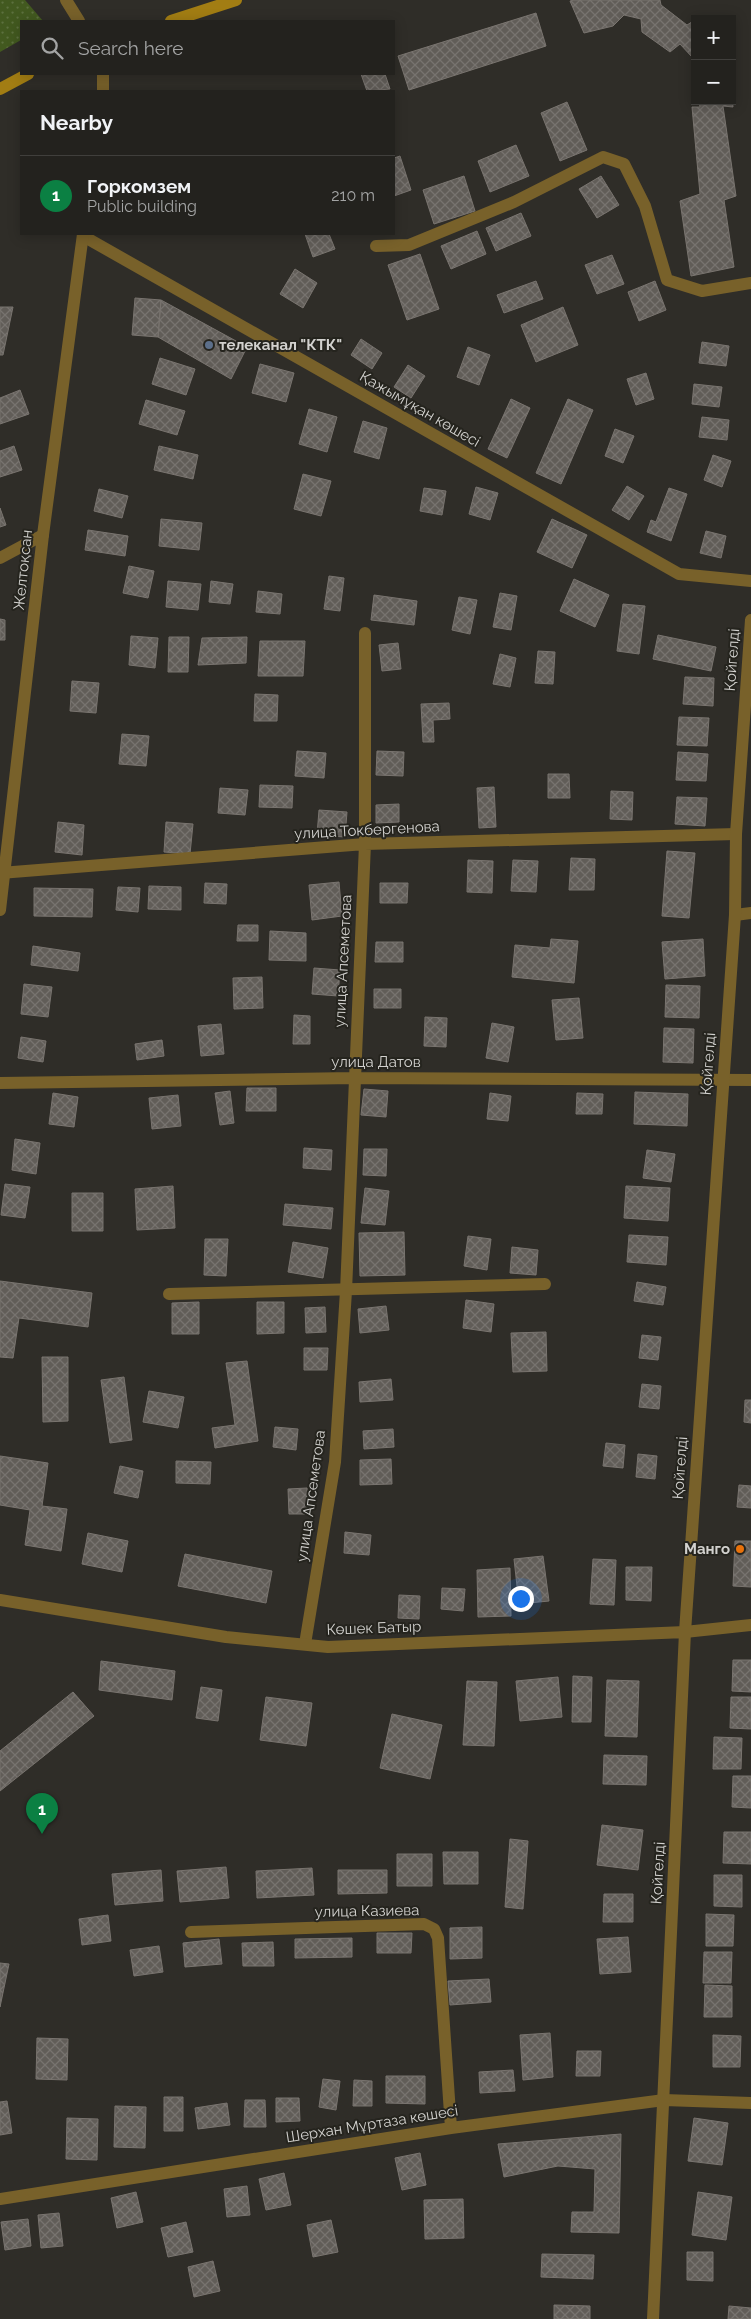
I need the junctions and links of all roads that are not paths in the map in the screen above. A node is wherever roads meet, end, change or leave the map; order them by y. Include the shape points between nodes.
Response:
1 (66, 0) edge
2 (236, 0) edge
3 (78, 20) edge
4 (174, 20) edge
5 (26, 75) edge
6 (103, 75) edge
7 (0, 90) edge
8 (102, 90) edge
9 (83, 235) edge
10 (376, 246) dead end
11 (751, 283) edge
12 (43, 535) junction
13 (0, 558) edge
14 (751, 581) edge
15 (751, 620) edge
16 (364, 633) dead end
17 (736, 834) junction
18 (364, 844) junction
19 (2, 873) edge
20 (0, 910) edge
21 (751, 913) edge
22 (735, 915) junction
23 (354, 1078) junction
24 (751, 1080) edge
25 (724, 1081) junction
26 (0, 1083) edge
27 (545, 1284) dead end
28 (346, 1291) junction
29 (170, 1294) dead end
30 (0, 1600) edge
31 (751, 1625) edge
32 (685, 1632) junction
33 (305, 1644) junction
34 (191, 1932) dead end
35 (664, 2100) junction
36 (751, 2104) edge
37 (451, 2128) junction
38 (0, 2199) edge
39 (652, 2319) edge

1 - 3 street
2 - 4 main road
5 - 7 main road
6 - 8 street
9 - 12 street, Желтоқсан
9 - 14 street, Қажымұқан көшесі via 679,574
10 - 11 street via 409,245 514,202 603,157 624,164 645,206 667,280 702,291
12 - 13 street
12 - 19 street, Желтоқсан
15 - 17 street, Қойгелді
16 - 18 street, улица Апсеметова
17 - 18 street, улица Токбергенова
17 - 22 street, Қойгелді
18 - 19 street, улица Токбергенова
18 - 23 street, улица Апсеметова
19 - 20 street, Желтоқсан
21 - 22 street
22 - 25 street, Қойгелді
23 - 25 street, улица Датов
23 - 26 street, улица Датов
23 - 28 street, улица Апсеметова
24 - 25 street, улица Датов
25 - 32 street, Қойгелді
27 - 28 street
28 - 29 street
28 - 33 street, улица Апсеметова via 335,1462
30 - 33 street, Көшек Батыр via 226,1637
31 - 32 street, Көшек Батыр
32 - 33 street, Көшек Батыр via 328,1647
32 - 35 street, Қойгелді
34 - 37 street, улица Казиева via 424,1924 434,1929 438,1938
35 - 36 street, Шерхан Мұртаза көшесі
35 - 37 street, Шерхан Мұртаза көшесі
35 - 39 street, Қойгелді
37 - 38 street, Шерхан Мұртаза көшесі

